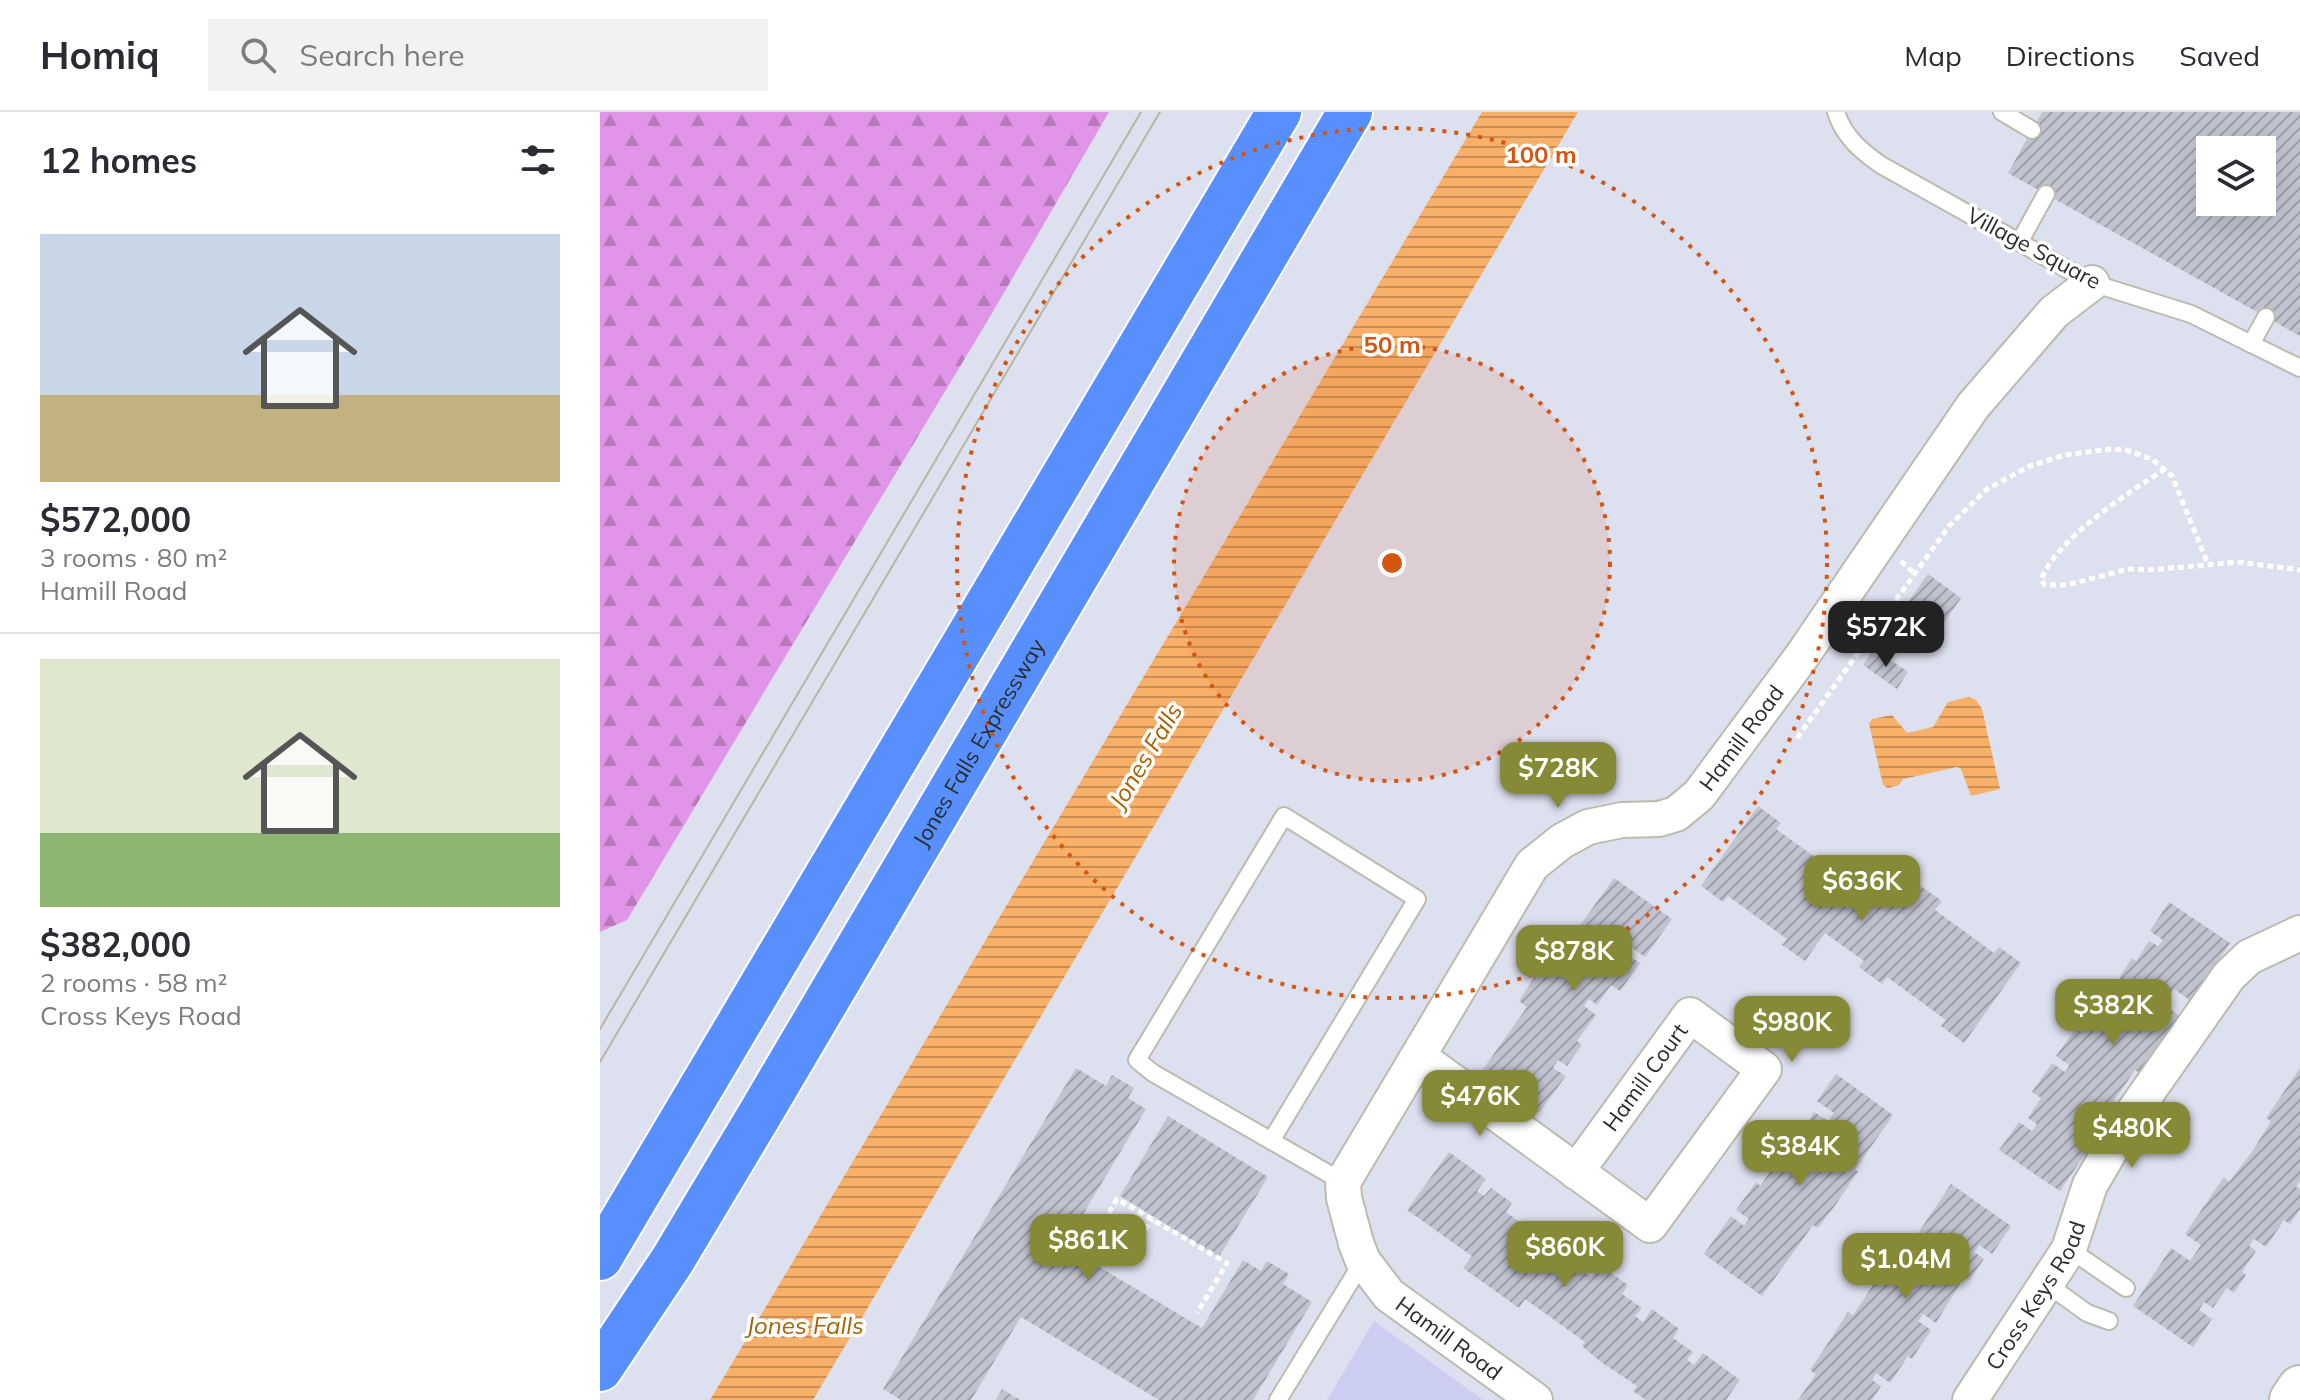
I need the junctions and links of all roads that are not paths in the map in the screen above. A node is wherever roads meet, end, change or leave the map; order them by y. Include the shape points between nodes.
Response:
1 (1279, 112) edge
2 (1350, 112) edge
3 (1836, 112) edge
4 (2002, 112) edge
5 (2032, 130) dead end
6 (2046, 194) dead end
7 (2020, 241) junction
8 (2092, 283) junction
9 (2266, 317) dead end
10 (2251, 344) junction
11 (2300, 368) edge
12 (2300, 933) edge
13 (1419, 1057) junction
14 (1271, 1141) junction
15 (1576, 1172) junction
16 (1343, 1182) junction
17 (2069, 1249) junction
18 (600, 1258) edge
19 (1363, 1261) junction
20 (2047, 1284) junction
21 (2126, 1288) dead end
22 (2109, 1321) dead end
23 (600, 1369) edge
24 (2300, 1388) edge
25 (1278, 1400) edge
26 (1535, 1400) edge
27 (1970, 1400) edge
28 (2292, 1400) edge

1 - 18 highway
2 - 23 highway, Jones Falls Expressway via 760,1114
3 - 7 lane, Village Square via 1861,151
4 - 5 lane
6 - 7 lane
7 - 8 lane, Village Square
8 - 10 lane, Village Square via 2191,314
8 - 13 street, Hamill Road via 2054,312 1973,406 1802,656 1699,795 1676,814 1659,819 1588,827 1532,865
9 - 10 lane
10 - 11 lane, Village Square
12 - 17 street, Cross Keys Road via 2249,957 2229,976 2130,1117 2090,1185
13 - 15 street
13 - 16 street, Hamill Road
14 - 14 lane via 1417,899 1284,816 1137,1060
14 - 16 lane
15 - 15 street, Hamill Court via 1650,1225 1764,1069 1690,1015
16 - 19 street, Hamill Road via 1348,1219
17 - 20 street, Cross Keys Road
17 - 21 lane
19 - 25 lane
19 - 26 street, Hamill Road via 1389,1295
20 - 22 lane via 2087,1313
20 - 27 street, Cross Keys Road
24 - 28 main road

